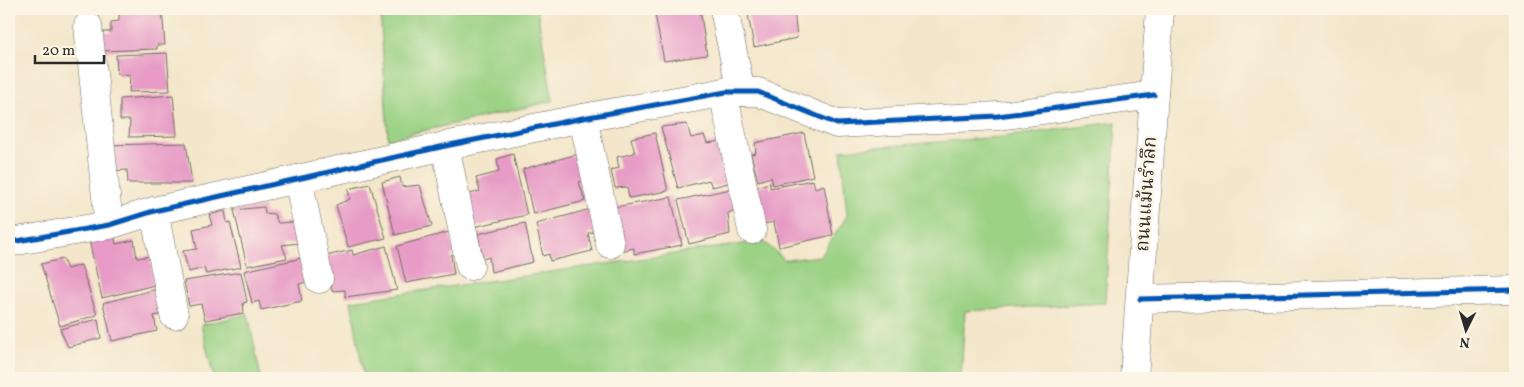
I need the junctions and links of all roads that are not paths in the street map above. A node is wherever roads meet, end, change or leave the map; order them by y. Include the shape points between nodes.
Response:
1 (724, 9) edge
2 (1160, 9) edge
3 (88, 26) dead end
4 (732, 92) junction
5 (1154, 95) junction
6 (583, 118) junction
7 (445, 146) junction
8 (298, 179) junction
9 (154, 211) junction
10 (109, 224) junction
11 (752, 230) dead end
12 (9, 240) edge
13 (610, 244) dead end
14 (470, 266) dead end
15 (319, 279) dead end
16 (1515, 290) edge
17 (1140, 299) junction
18 (174, 315) dead end
19 (1134, 378) edge

1 - 4 street
2 - 5 street, ถนนแม้นรำลึก
3 - 10 street
4 - 5 street via 758,92 837,124 998,116
4 - 6 street
4 - 11 street
5 - 17 street, ถนนแม้นรำลึก
6 - 7 street
6 - 13 street
7 - 8 street
7 - 14 street
8 - 9 street
8 - 15 street
9 - 10 street
9 - 18 street
10 - 12 street
16 - 17 street
17 - 19 street, ถนนแม้นรำลึก

